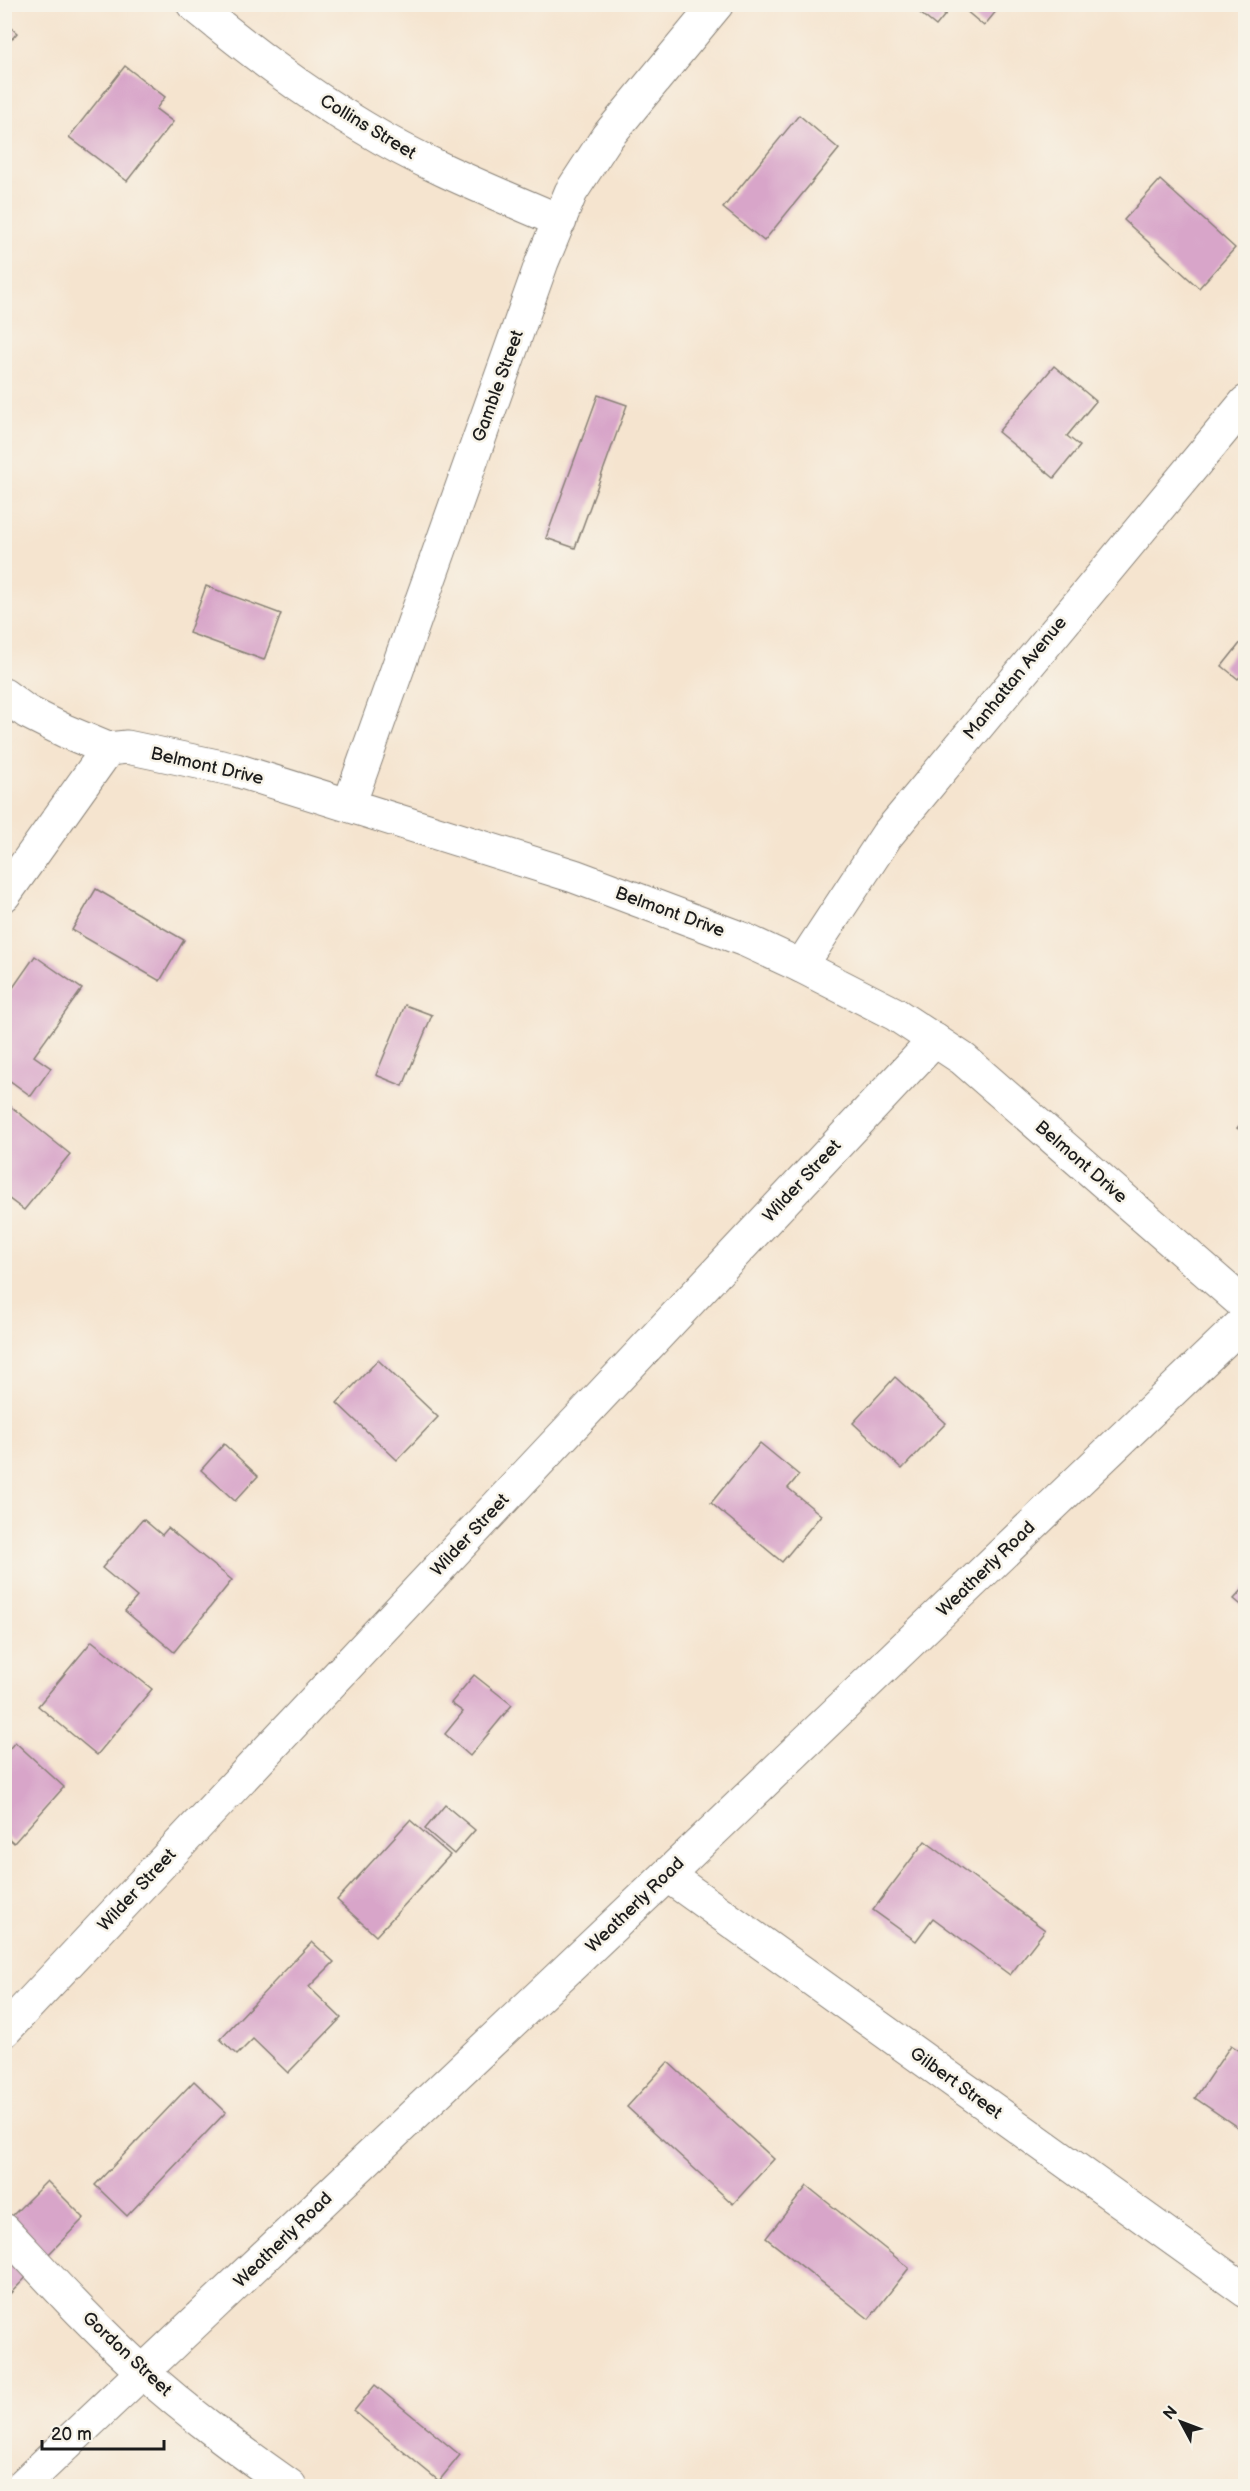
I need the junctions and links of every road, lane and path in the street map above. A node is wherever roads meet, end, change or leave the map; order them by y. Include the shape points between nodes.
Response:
1 (194, 4) edge
2 (717, 4) edge
3 (560, 221) junction
4 (1245, 402) edge
5 (4, 695) edge
6 (108, 749) junction
7 (349, 805) junction
8 (4, 895) edge
9 (801, 966) junction
10 (935, 1040) junction
11 (1245, 1306) edge
12 (1245, 1320) edge
13 (667, 1875) junction
14 (4, 2031) edge
15 (4, 2230) edge
16 (1245, 2291) edge
17 (144, 2373) junction
18 (22, 2487) edge
19 (290, 2487) edge

1 - 3 street, Collins Street via 265,63 363,127 448,173
2 - 3 street, Gamble Street via 608,137 571,192
3 - 7 street, Gamble Street
4 - 9 street, Manhattan Avenue via 886,835
5 - 6 street, Belmont Drive via 27,712
6 - 7 street, Belmont Drive via 127,747 236,770
6 - 8 street
7 - 9 street, Belmont Drive via 574,876 746,940
9 - 10 street, Belmont Drive
10 - 11 street, Belmont Drive via 963,1059
10 - 14 street, Wilder Street
12 - 13 street, Weatherly Road
13 - 16 street, Gilbert Street
13 - 17 street, Weatherly Road
15 - 17 street, Gordon Street
17 - 18 street, Weatherly Road
17 - 19 street, Gordon Street

